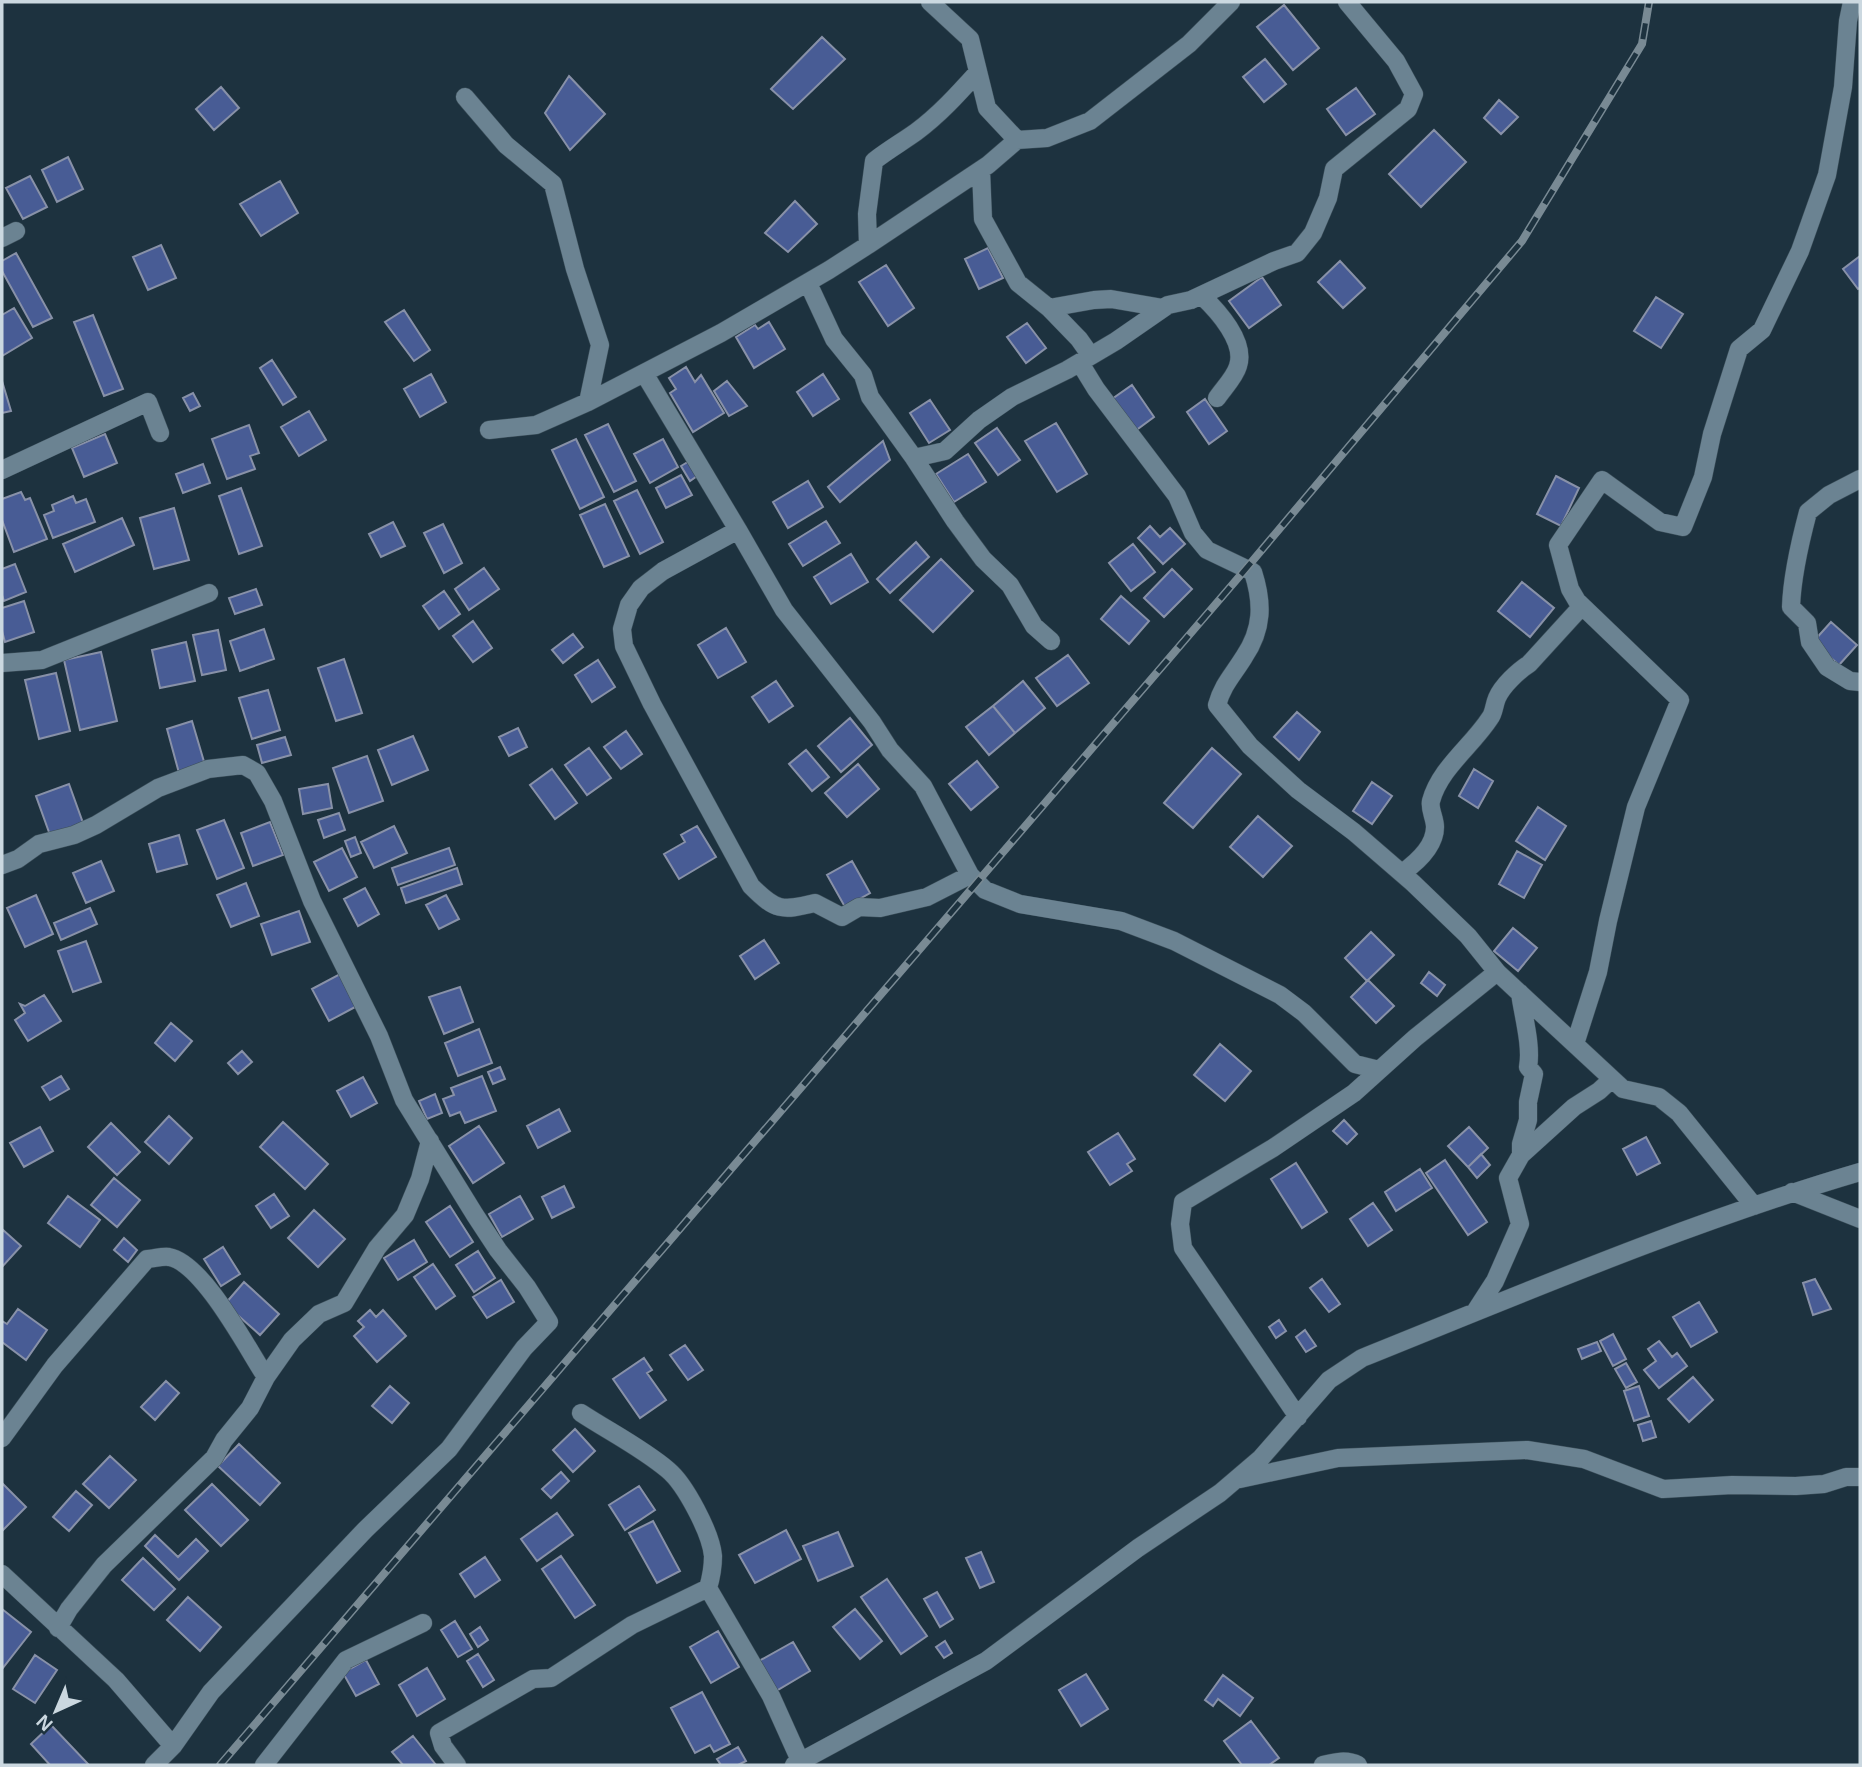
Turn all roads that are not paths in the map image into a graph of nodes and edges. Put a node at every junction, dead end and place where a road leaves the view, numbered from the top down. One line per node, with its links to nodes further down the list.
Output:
1 (930, 2): 7 (street)
2 (1231, 2): 9 (street)
3 (1348, 2): 13 (street)
4 (1852, 2): 5 (street)
5 (1847, 25): 6 (street); 27 (street)
6 (1860, 42)
7 (977, 73): 9 (street); 11 (street)
8 (465, 97): 19 (street)
9 (1017, 140): 10 (street)
10 (981, 170): 11 (street); 14 (street)
11 (868, 245): 12 (street)
12 (808, 283): 17 (street); 22 (street)
13 (1202, 296): 15 (street); 18 (street)
14 (1049, 308): 15 (street); 16 (street)
15 (1163, 308): 16 (street)
16 (1086, 359): 22 (street); 32 (street)
17 (644, 373): 19 (street); 25 (street)
18 (1217, 398)
19 (588, 402): 20 (street)
20 (489, 430)
21 (160, 433): 23 (street)
22 (914, 458): 28 (street)
23 (2, 470)
24 (1860, 479): 30 (street)
25 (737, 530): 33 (street); 33 (street)
26 (209, 593): 29 (street)
27 (1582, 606): 32 (street); 36 (street)
28 (1051, 641)
29 (2, 663)
30 (1860, 682)
31 (2, 864): 39 (street)
32 (1402, 873): 34 (street)
33 (970, 875): 37 (street)
34 (1497, 972): 35 (street); 37 (street)
35 (1520, 993): 36 (street); 40 (street)
36 (1575, 1044): 38 (street)
37 (1379, 1070): 48 (street)
38 (1612, 1079): 40 (street); 43 (street)
39 (430, 1141): 46 (street); 56 (street)
40 (1521, 1155): 45 (street)
41 (1860, 1172): 42 (street)
42 (1792, 1192): 43 (street); 44 (street)
43 (1754, 1206): 45 (street)
44 (1860, 1219)
45 (1475, 1312): 48 (street)
46 (266, 1377): 49 (street); 55 (street)
47 (582, 1413): 53 (street)
48 (1298, 1417): 51 (street)
49 (2, 1438)
50 (1860, 1478): 51 (street)
51 (1236, 1480): 57 (street)
52 (2, 1574): 55 (street)
53 (708, 1588): 57 (street); 60 (street)
54 (423, 1623): 59 (street)
55 (58, 1628): 56 (street)
56 (173, 1746): 58 (street)
57 (799, 1764)
58 (154, 1765)
59 (264, 1765)
60 (457, 1765)
61 (1324, 1765): 62 (street)
62 (1357, 1765)

